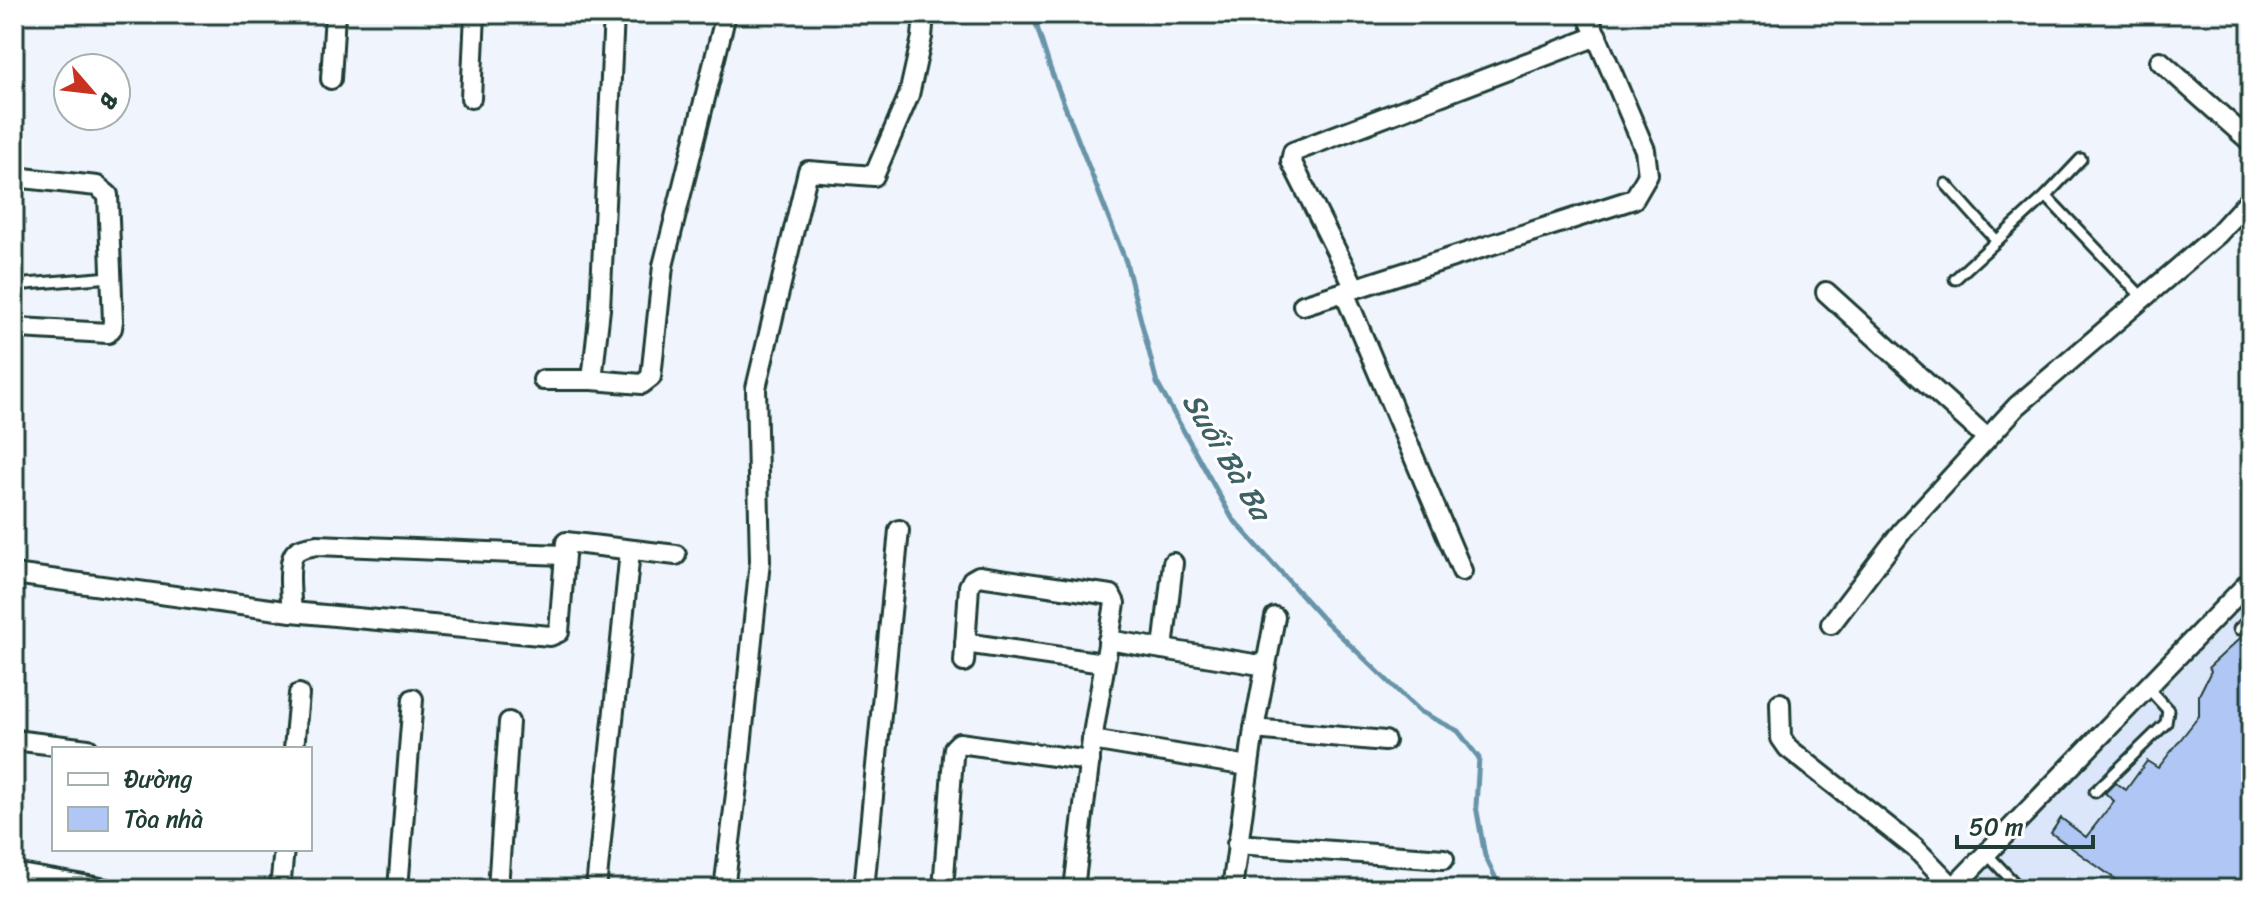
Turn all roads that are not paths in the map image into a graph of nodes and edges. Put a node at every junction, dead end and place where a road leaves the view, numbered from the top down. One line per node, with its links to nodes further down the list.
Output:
1 (335, 14): 9 (street)
2 (475, 14): 10 (street)
3 (614, 14): 27 (street)
4 (726, 14): 27 (street)
5 (924, 14): 72 (street)
6 (1587, 14): 7 (street)
7 (1597, 36): 21 (street); 21 (street)
8 (2160, 61): 11 (street)
9 (331, 79)
10 (471, 98)
11 (2251, 142)
12 (2081, 159): 15 (lane)
13 (14, 177): 18 (street)
14 (1946, 184): 17 (lane)
15 (2046, 196): 17 (lane); 23 (lane)
16 (2251, 198): 23 (street)
17 (1997, 241): 19 (lane)
18 (111, 277): 20 (lane); 25 (street)
19 (1955, 279)
20 (14, 285)
21 (1349, 290): 24 (street); 34 (street)
22 (1826, 292): 28 (street)
23 (2143, 298): 28 (street)
24 (1303, 305)
25 (19, 328)
26 (543, 380): 27 (street)
27 (592, 380)
28 (1987, 438): 40 (street)
29 (899, 530): 73 (street)
30 (630, 551): 31 (street); 32 (street); 71 (street)
31 (563, 555): 37 (street); 37 (street)
32 (676, 555)
33 (1173, 563): 43 (street)
34 (1462, 571)
35 (14, 574): 37 (street)
36 (2251, 580): 46 (street)
37 (292, 612)
38 (1275, 617): 45 (street)
39 (2251, 617): 41 (lane)
40 (1831, 624)
41 (2239, 629)
42 (1108, 640): 43 (street); 44 (street); 44 (street)
43 (1163, 649): 45 (street)
44 (1103, 663): 53 (street)
45 (1266, 666): 51 (street)
46 (2147, 687): 59 (lane); 62 (street)
47 (299, 694): 56 (street)
48 (413, 699): 69 (street)
49 (1780, 703): 66 (street)
50 (509, 722): 70 (street)
51 (1254, 729): 54 (street); 58 (street)
52 (14, 740): 55 (street)
53 (1092, 740): 57 (street); 58 (street)
54 (1385, 741)
55 (72, 747)
56 (294, 747)
57 (1090, 761): 74 (street); 75 (street)
58 (1248, 766): 60 (street)
59 (2095, 792)
60 (1237, 844): 63 (street); 76 (street)
61 (284, 851): 68 (street)
62 (1986, 853): 65 (lane); 66 (street)
63 (1444, 859)
64 (14, 873): 67 (street)
65 (2015, 887)
66 (1952, 888)
67 (107, 889)
68 (280, 889)
69 (398, 889)
70 (498, 889)
71 (596, 889)
72 (724, 889)
73 (864, 889)
74 (943, 889)
75 (1074, 889)
76 (1232, 889)

